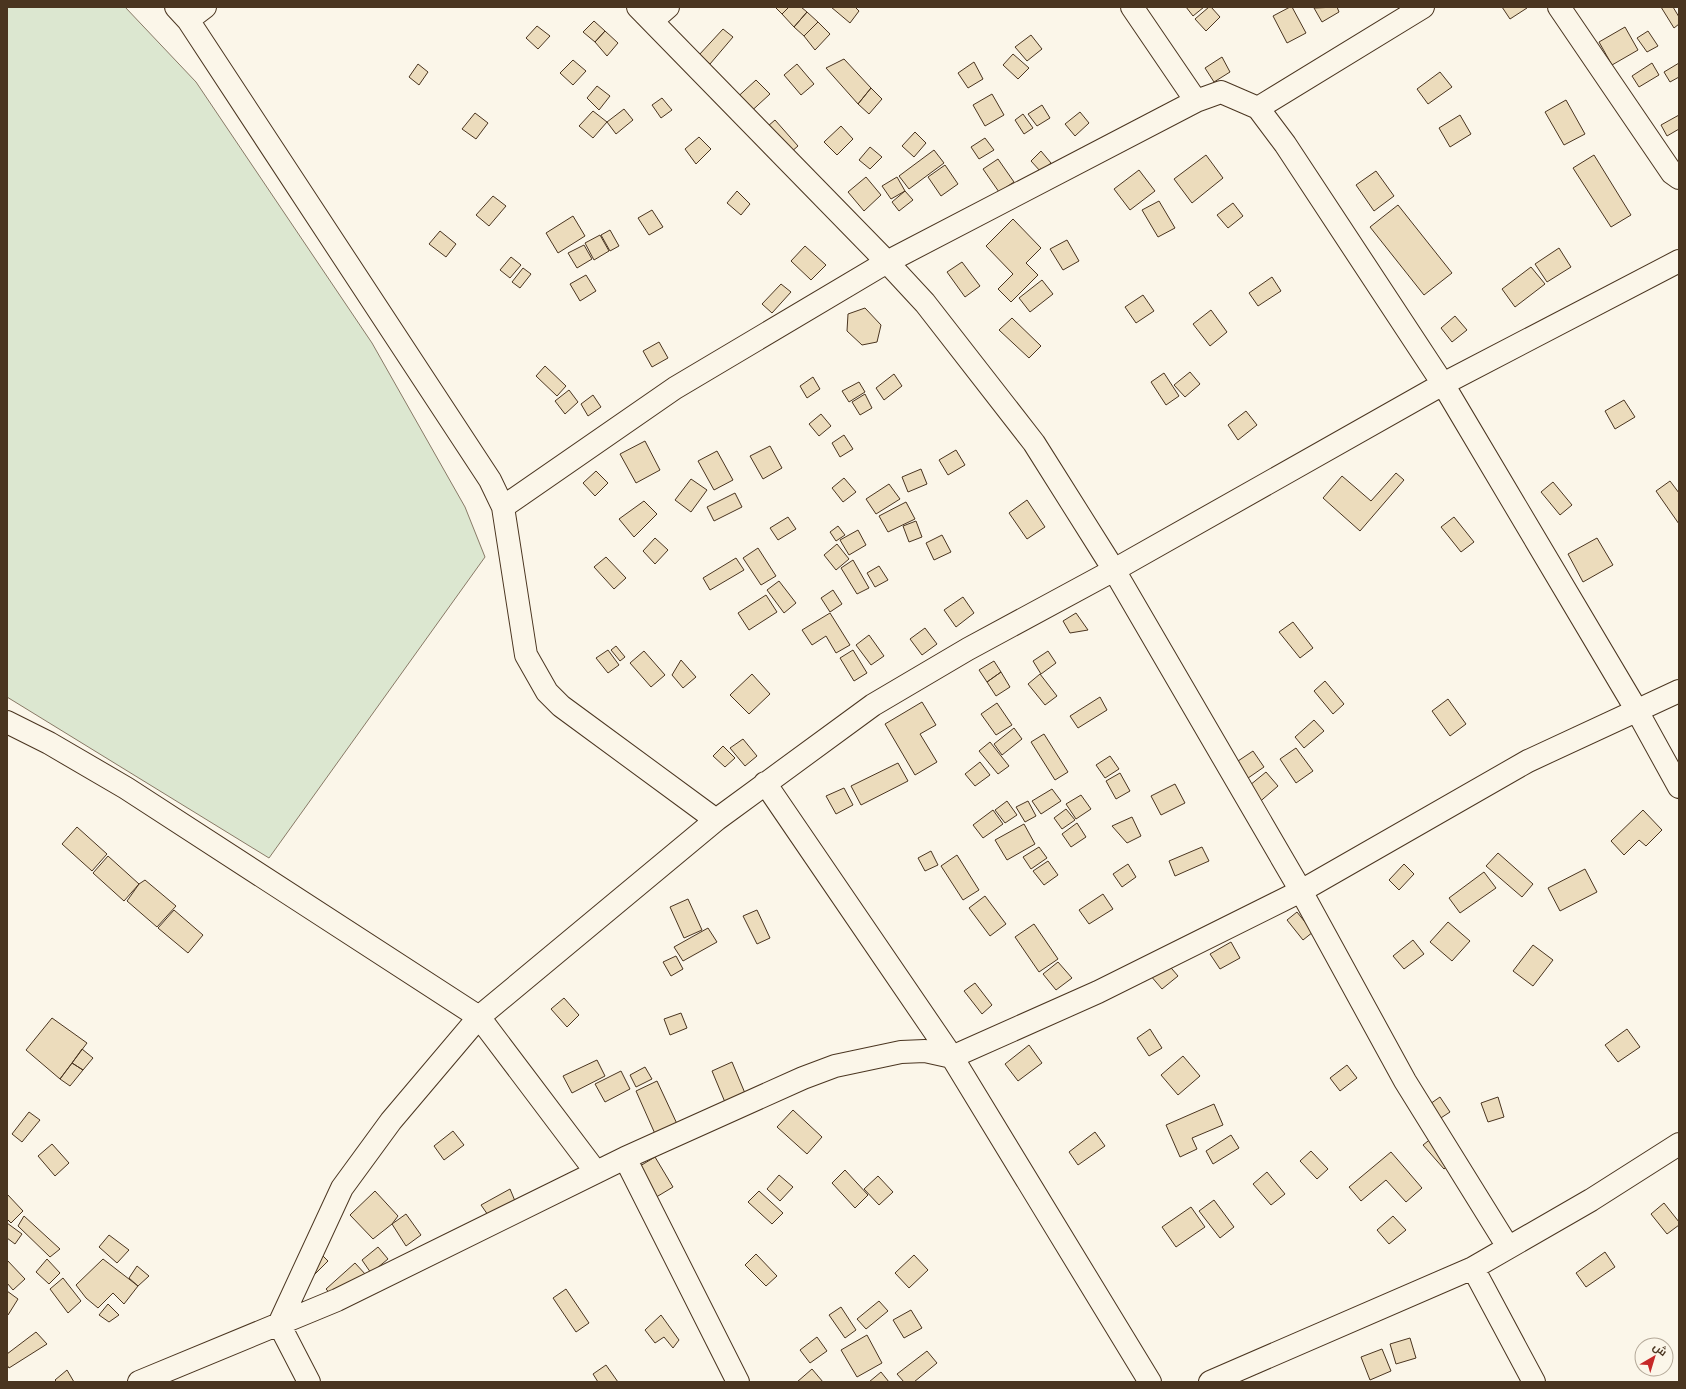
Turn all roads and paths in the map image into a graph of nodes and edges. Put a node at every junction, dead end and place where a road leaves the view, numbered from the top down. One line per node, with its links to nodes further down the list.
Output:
1 (1132, 7): 6 (street)
2 (1423, 7): 7 (street)
3 (1559, 7): 8 (street)
4 (190, 11): 12 (street)
5 (653, 11): 9 (street)
6 (1196, 101): 7 (street); 9 (street)
7 (1258, 108): 11 (street)
8 (1679, 178)
9 (887, 262): 12 (street); 13 (street)
10 (1679, 262): 11 (street)
11 (1443, 384): 13 (street); 15 (street)
12 (503, 507): 19 (street)
13 (1114, 570): 17 (street); 20 (street)
14 (1679, 691): 15 (street)
15 (1636, 710): 18 (street); 20 (street)
16 (7, 722): 21 (street)
17 (765, 783): 19 (street); 22 (street)
18 (1679, 787)
19 (716, 820): 21 (street)
20 (1301, 891): 22 (street); 26 (street)
21 (479, 1016): 25 (street); 28 (street)
22 (952, 1057): 24 (street); 32 (street)
23 (1679, 1144): 26 (street)
24 (625, 1158): 25 (street); 31 (street)
25 (596, 1172): 28 (street)
26 (1508, 1247): 27 (street)
27 (1473, 1268): 33 (street); 34 (street)
28 (279, 1324): 29 (street); 30 (street)
29 (139, 1382)
30 (309, 1382)
31 (738, 1382)
32 (1150, 1382)
33 (1210, 1382)
34 (1534, 1382)

